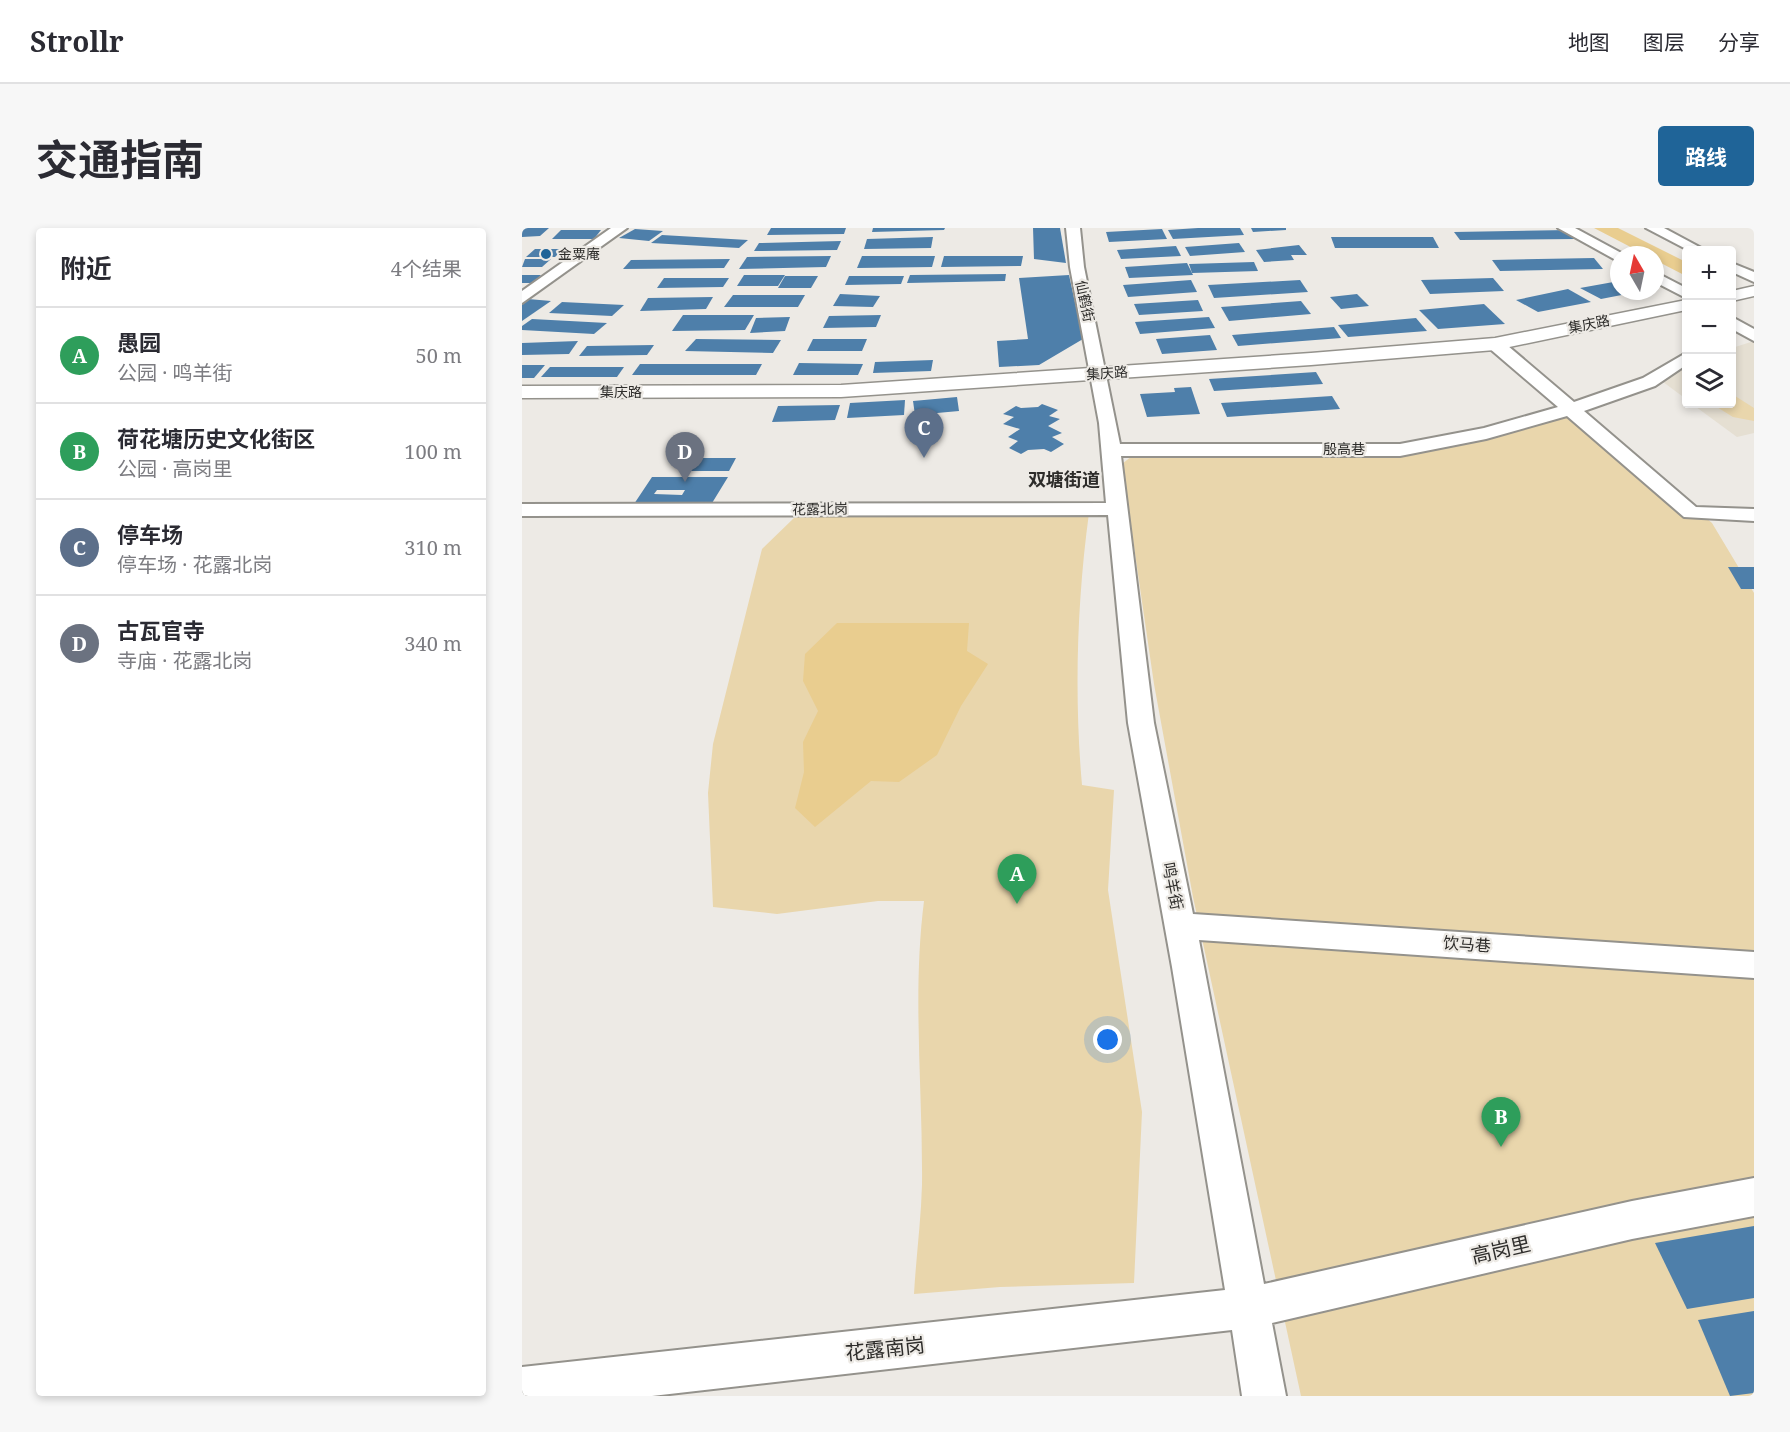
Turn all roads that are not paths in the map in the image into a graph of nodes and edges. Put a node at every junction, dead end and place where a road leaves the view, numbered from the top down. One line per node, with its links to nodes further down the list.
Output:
1 (620, 228): 9 (street)
2 (1073, 228): 22 (street, 仙鹤街)
3 (1565, 228): 6 (street)
4 (1653, 228): 5 (street)
5 (1690, 246)
6 (1610, 251)
7 (1736, 269): 10 (street)
8 (534, 272): 9 (street)
9 (558, 273): 15 (street)
10 (1754, 278)
11 (1664, 281): 13 (street)
12 (1754, 291): 14 (main road)
13 (1682, 292)
14 (1736, 295)
15 (522, 298)
16 (1682, 306): 20 (main road, 集庆路)
17 (1736, 325): 18 (street)
18 (1753, 335): 19 (street)
19 (1736, 340)
20 (1495, 344): 22 (main road, 集庆路); 24 (street)
21 (1682, 361): 24 (street, 殷高巷)
22 (1100, 374): 23 (main road, 集庆路); 25 (street, 鸣羊街)
23 (522, 392)
24 (1572, 409): 25 (street, 殷高巷); 28 (street)
25 (1111, 450): 26 (street, 鸣羊街)
26 (1117, 509): 27 (street, 花露北岗); 29 (street, 鸣羊街)
27 (522, 510)
28 (1754, 514)
29 (1180, 926): 30 (street, 饮马巷); 32 (street, 鸣羊街)
30 (1754, 965)
31 (1754, 1197): 32 (street, 高岗里)
32 (1248, 1308): 33 (street, 花露南岗); 34 (street, 鸣羊街)
33 (522, 1389)
34 (1264, 1396)

